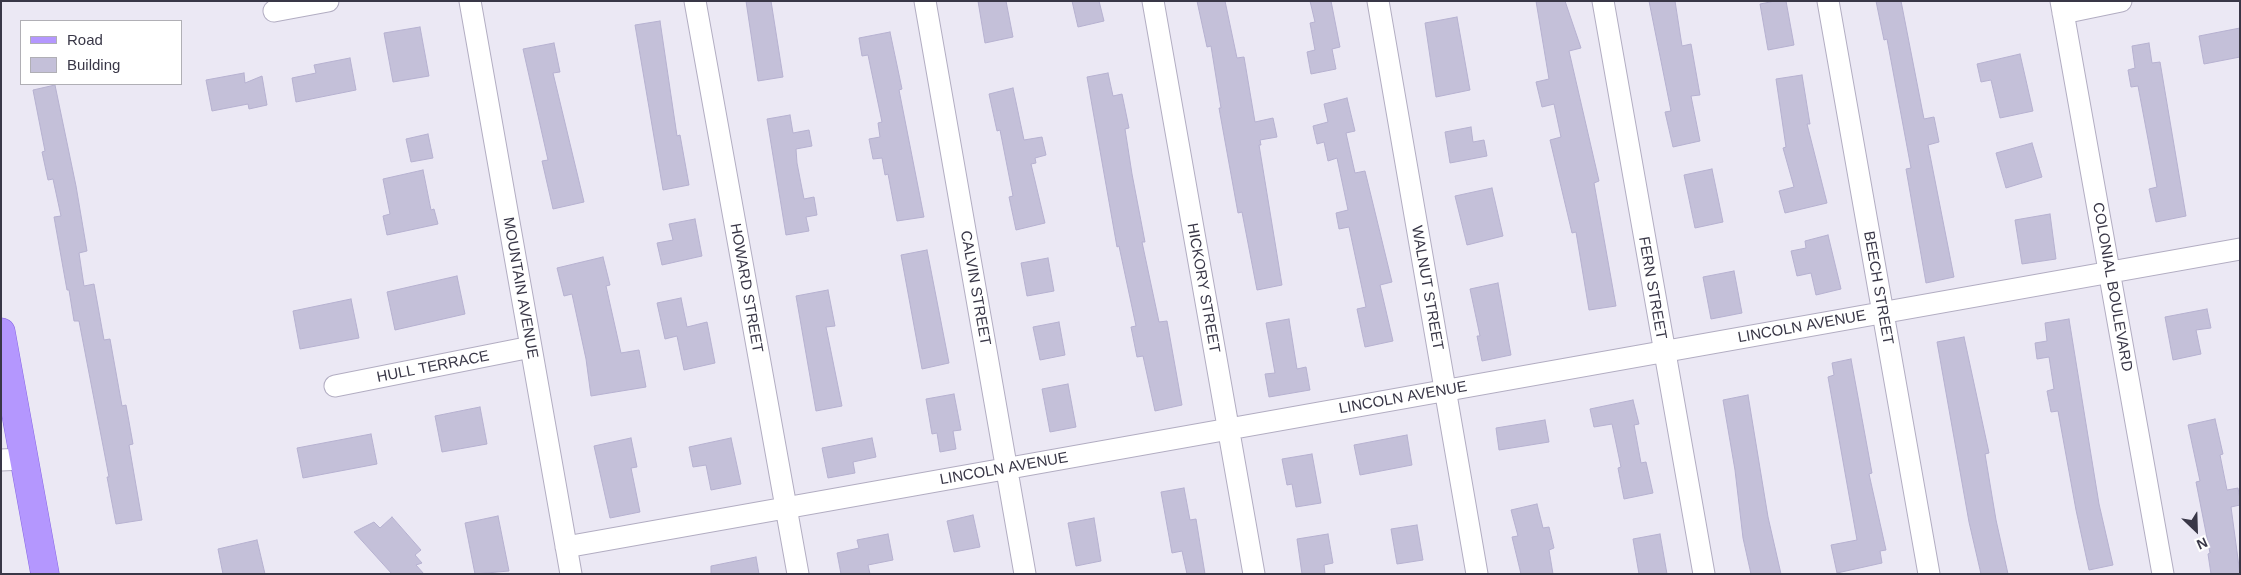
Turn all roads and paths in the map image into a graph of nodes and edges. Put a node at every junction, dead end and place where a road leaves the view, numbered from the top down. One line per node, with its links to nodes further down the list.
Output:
1 (328, 1): 11 (street)
2 (470, 1): 16 (street, MOUNTAIN AVENUE)
3 (695, 1): 23 (street, HOWARD STREET)
4 (925, 1): 22 (street, CALVIN STREET)
5 (1153, 1): 20 (street, HICKORY STREET)
6 (1378, 1): 19 (street, WALNUT STREET)
7 (1603, 1): 17 (street, FERN STREET)
8 (1828, 1): 14 (street, BEECH STREET)
9 (2122, 1): 10 (street)
10 (2062, 7): 13 (street, COLONIAL BOULEVARD)
11 (274, 10)
12 (2240, 249): 13 (street, LINCOLN AVENUE)
13 (2109, 272): 14 (street, LINCOLN AVENUE); 33 (street, COLONIAL BOULEVARD)
14 (1882, 312): 17 (street, LINCOLN AVENUE); 32 (street, BEECH STREET)
15 (1, 332): 21 (main road)
16 (530, 348): 18 (street, HULL TERRACE); 24 (street, MOUNTAIN AVENUE)
17 (1664, 351): 19 (street, LINCOLN AVENUE); 31 (street, FERN STREET)
18 (335, 386)
19 (1445, 390): 20 (street, LINCOLN AVENUE); 30 (street, WALNUT STREET)
20 (1228, 429): 22 (street, LINCOLN AVENUE); 29 (street, HICKORY STREET)
21 (13, 460): 25 (main road)
22 (1006, 469): 23 (street, LINCOLN AVENUE); 28 (street, CALVIN STREET)
23 (786, 508): 24 (street, LINCOLN AVENUE); 27 (street, HOWARD STREET)
24 (566, 547): 26 (street, MOUNTAIN AVENUE)
25 (45, 574)
26 (571, 574)
27 (798, 574)
28 (1025, 574)
29 (1254, 574)
30 (1478, 574)
31 (1704, 574)
32 (1929, 574)
33 (2163, 574)

